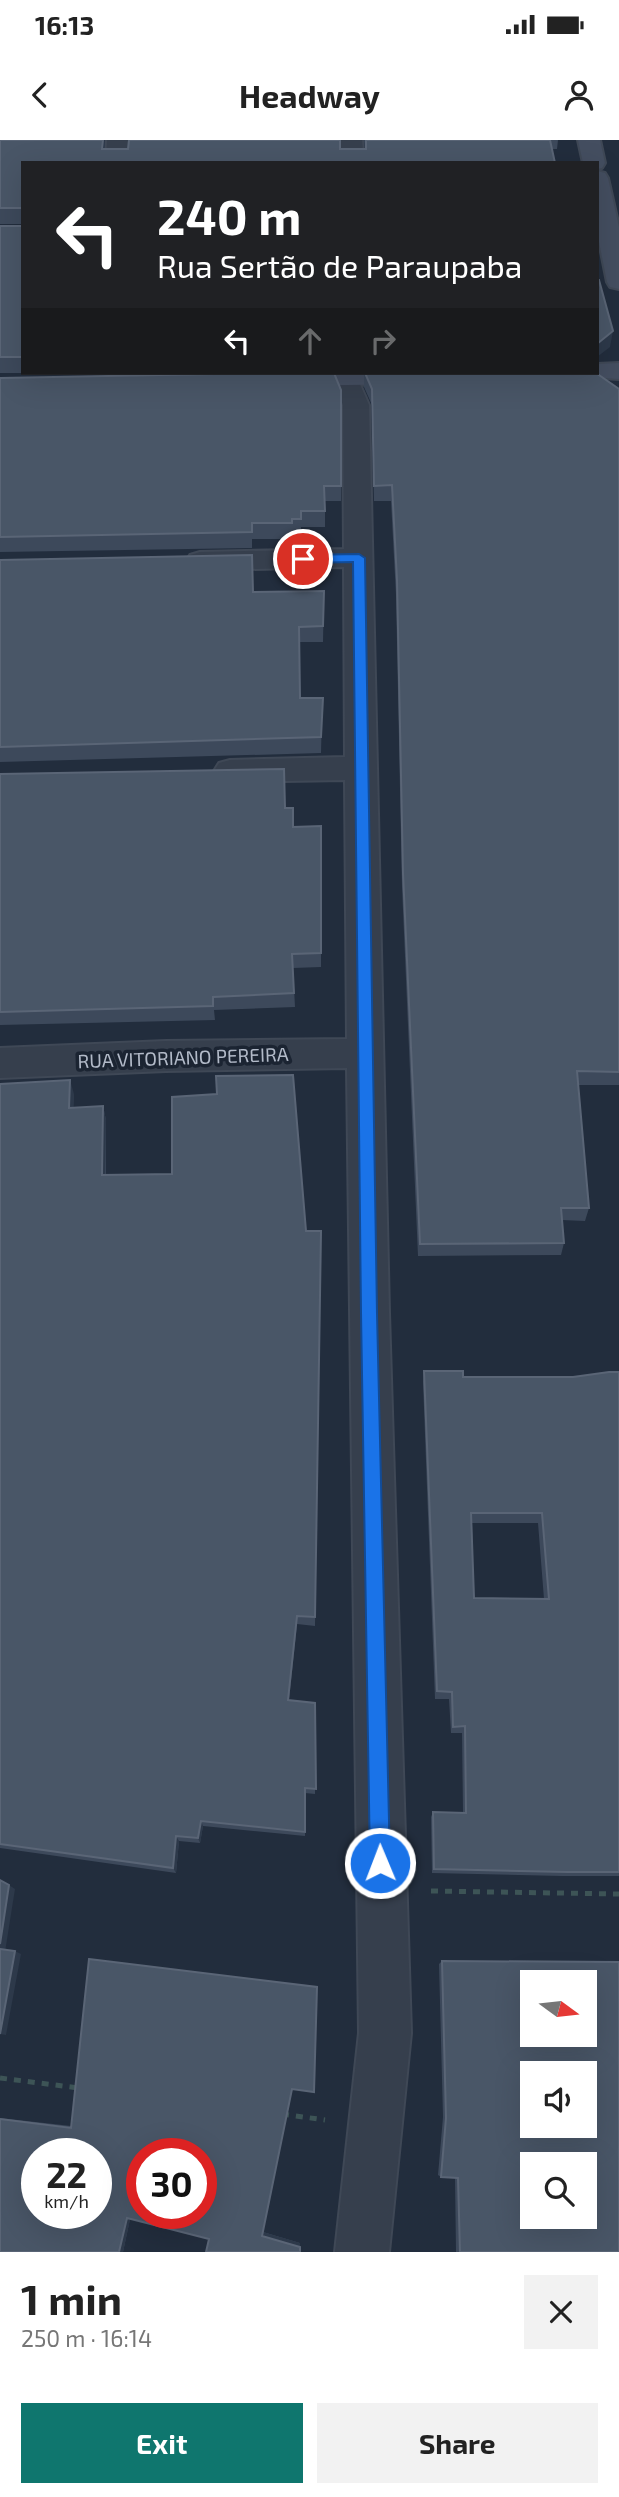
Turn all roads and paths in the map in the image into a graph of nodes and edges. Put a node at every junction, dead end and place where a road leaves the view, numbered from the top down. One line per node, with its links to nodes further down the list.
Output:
1 (118, 140): 4 (street)
2 (351, 140): 5 (street)
3 (589, 140): 6 (main road)
4 (117, 161)
5 (353, 161)
6 (594, 161)
7 (599, 187): 8 (main road)
8 (607, 223): 9 (main road)
9 (615, 247): 10 (main road)
10 (619, 282)
11 (619, 371): 12 (main road)
12 (599, 372)
13 (441, 375): 14 (main road)
14 (345, 377): 15 (main road); 16 (street)
15 (262, 379)
16 (359, 558): 17 (street); 18 (street)
17 (179, 561)
18 (361, 768): 19 (street); 20 (street)
19 (194, 772)
20 (366, 1053): 21 (street, RUA VITORIANO PEREIRA); 22 (street)
21 (0, 1063)
22 (381, 1891): 23 (path); 27 (street)
23 (619, 1894)
24 (0, 2078): 25 (path)
25 (83, 2089)
26 (277, 2114): 27 (path)
27 (374, 2126): 28 (street)
28 (362, 2252)

